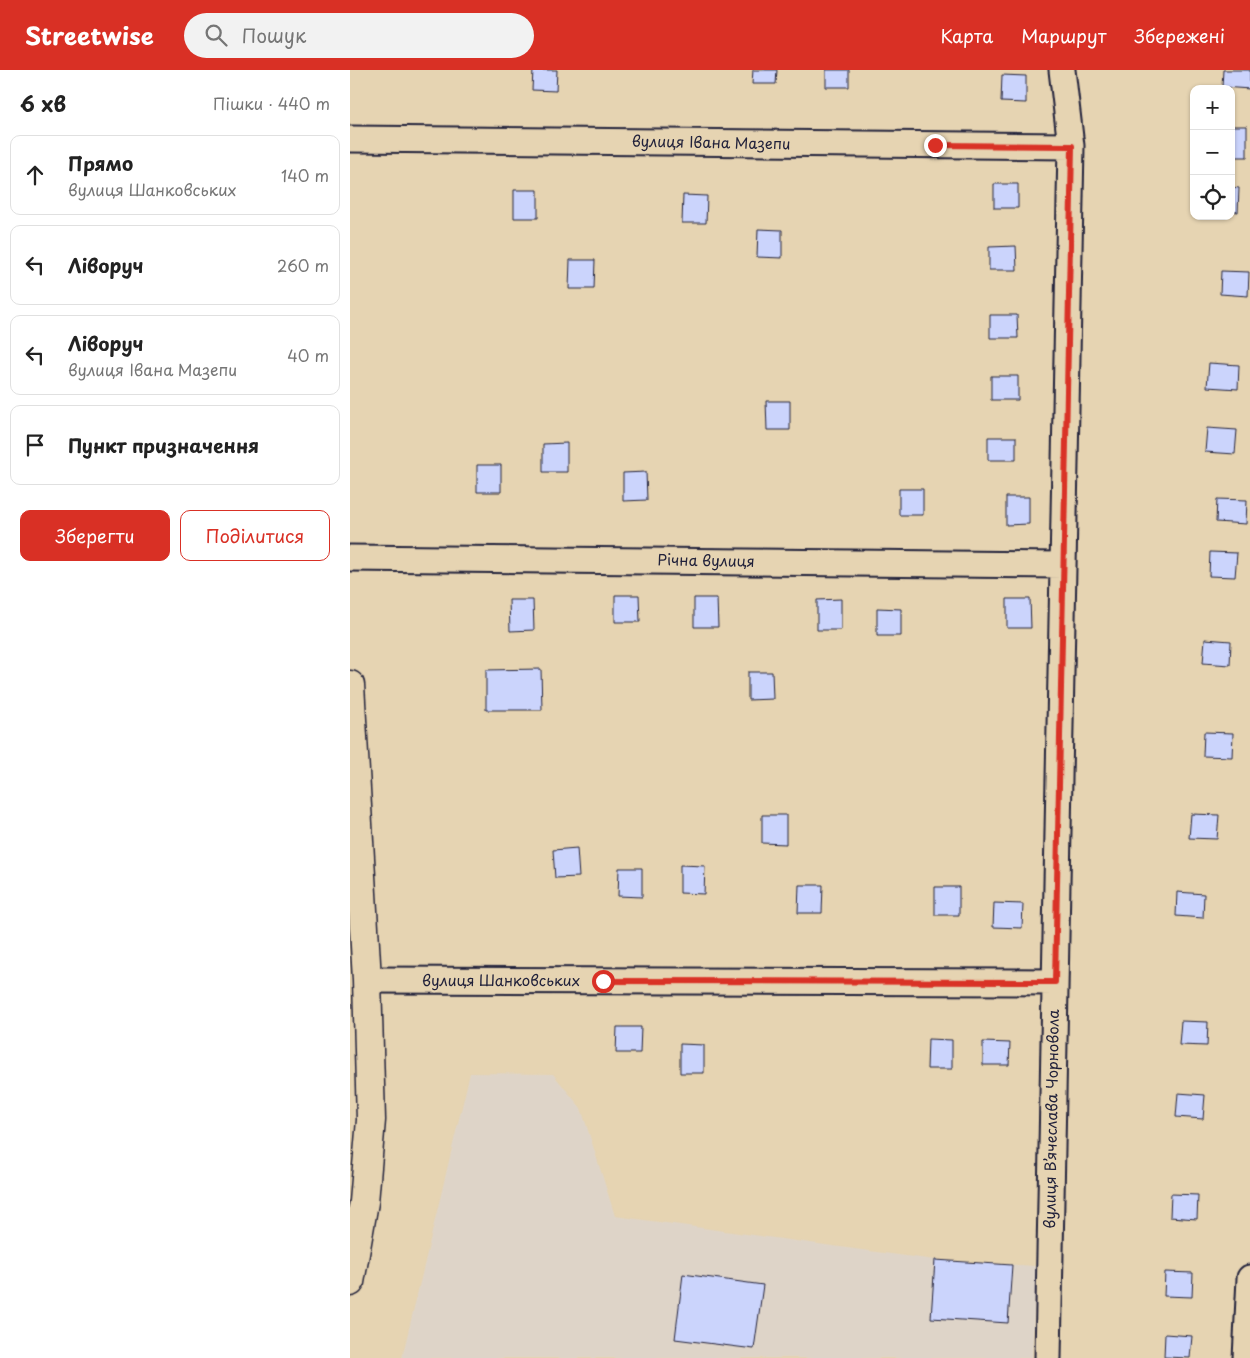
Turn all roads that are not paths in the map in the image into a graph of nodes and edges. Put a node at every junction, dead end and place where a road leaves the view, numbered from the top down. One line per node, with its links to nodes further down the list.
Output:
1 (1062, 70): 3 (street, вулиця Вʼячеслава Чорновола)
2 (350, 140): 3 (street, вулиця Івана Мазепи)
3 (1072, 146): 5 (street, вулиця Вʼячеслава Чорновола)
4 (350, 558): 5 (street, Річна вулиця)
5 (1062, 565): 8 (street, вулиця Вʼячеслава Чорновола)
6 (350, 685): 7 (highway)
7 (367, 980): 8 (street, вулиця Шанковських); 9 (highway)
8 (1055, 982): 12 (street, вулиця Вʼячеслава Чорновола)
9 (355, 1222): 11 (highway)
10 (1250, 1278): 13 (street)
11 (350, 1282)
12 (1048, 1358)
13 (1246, 1358)

